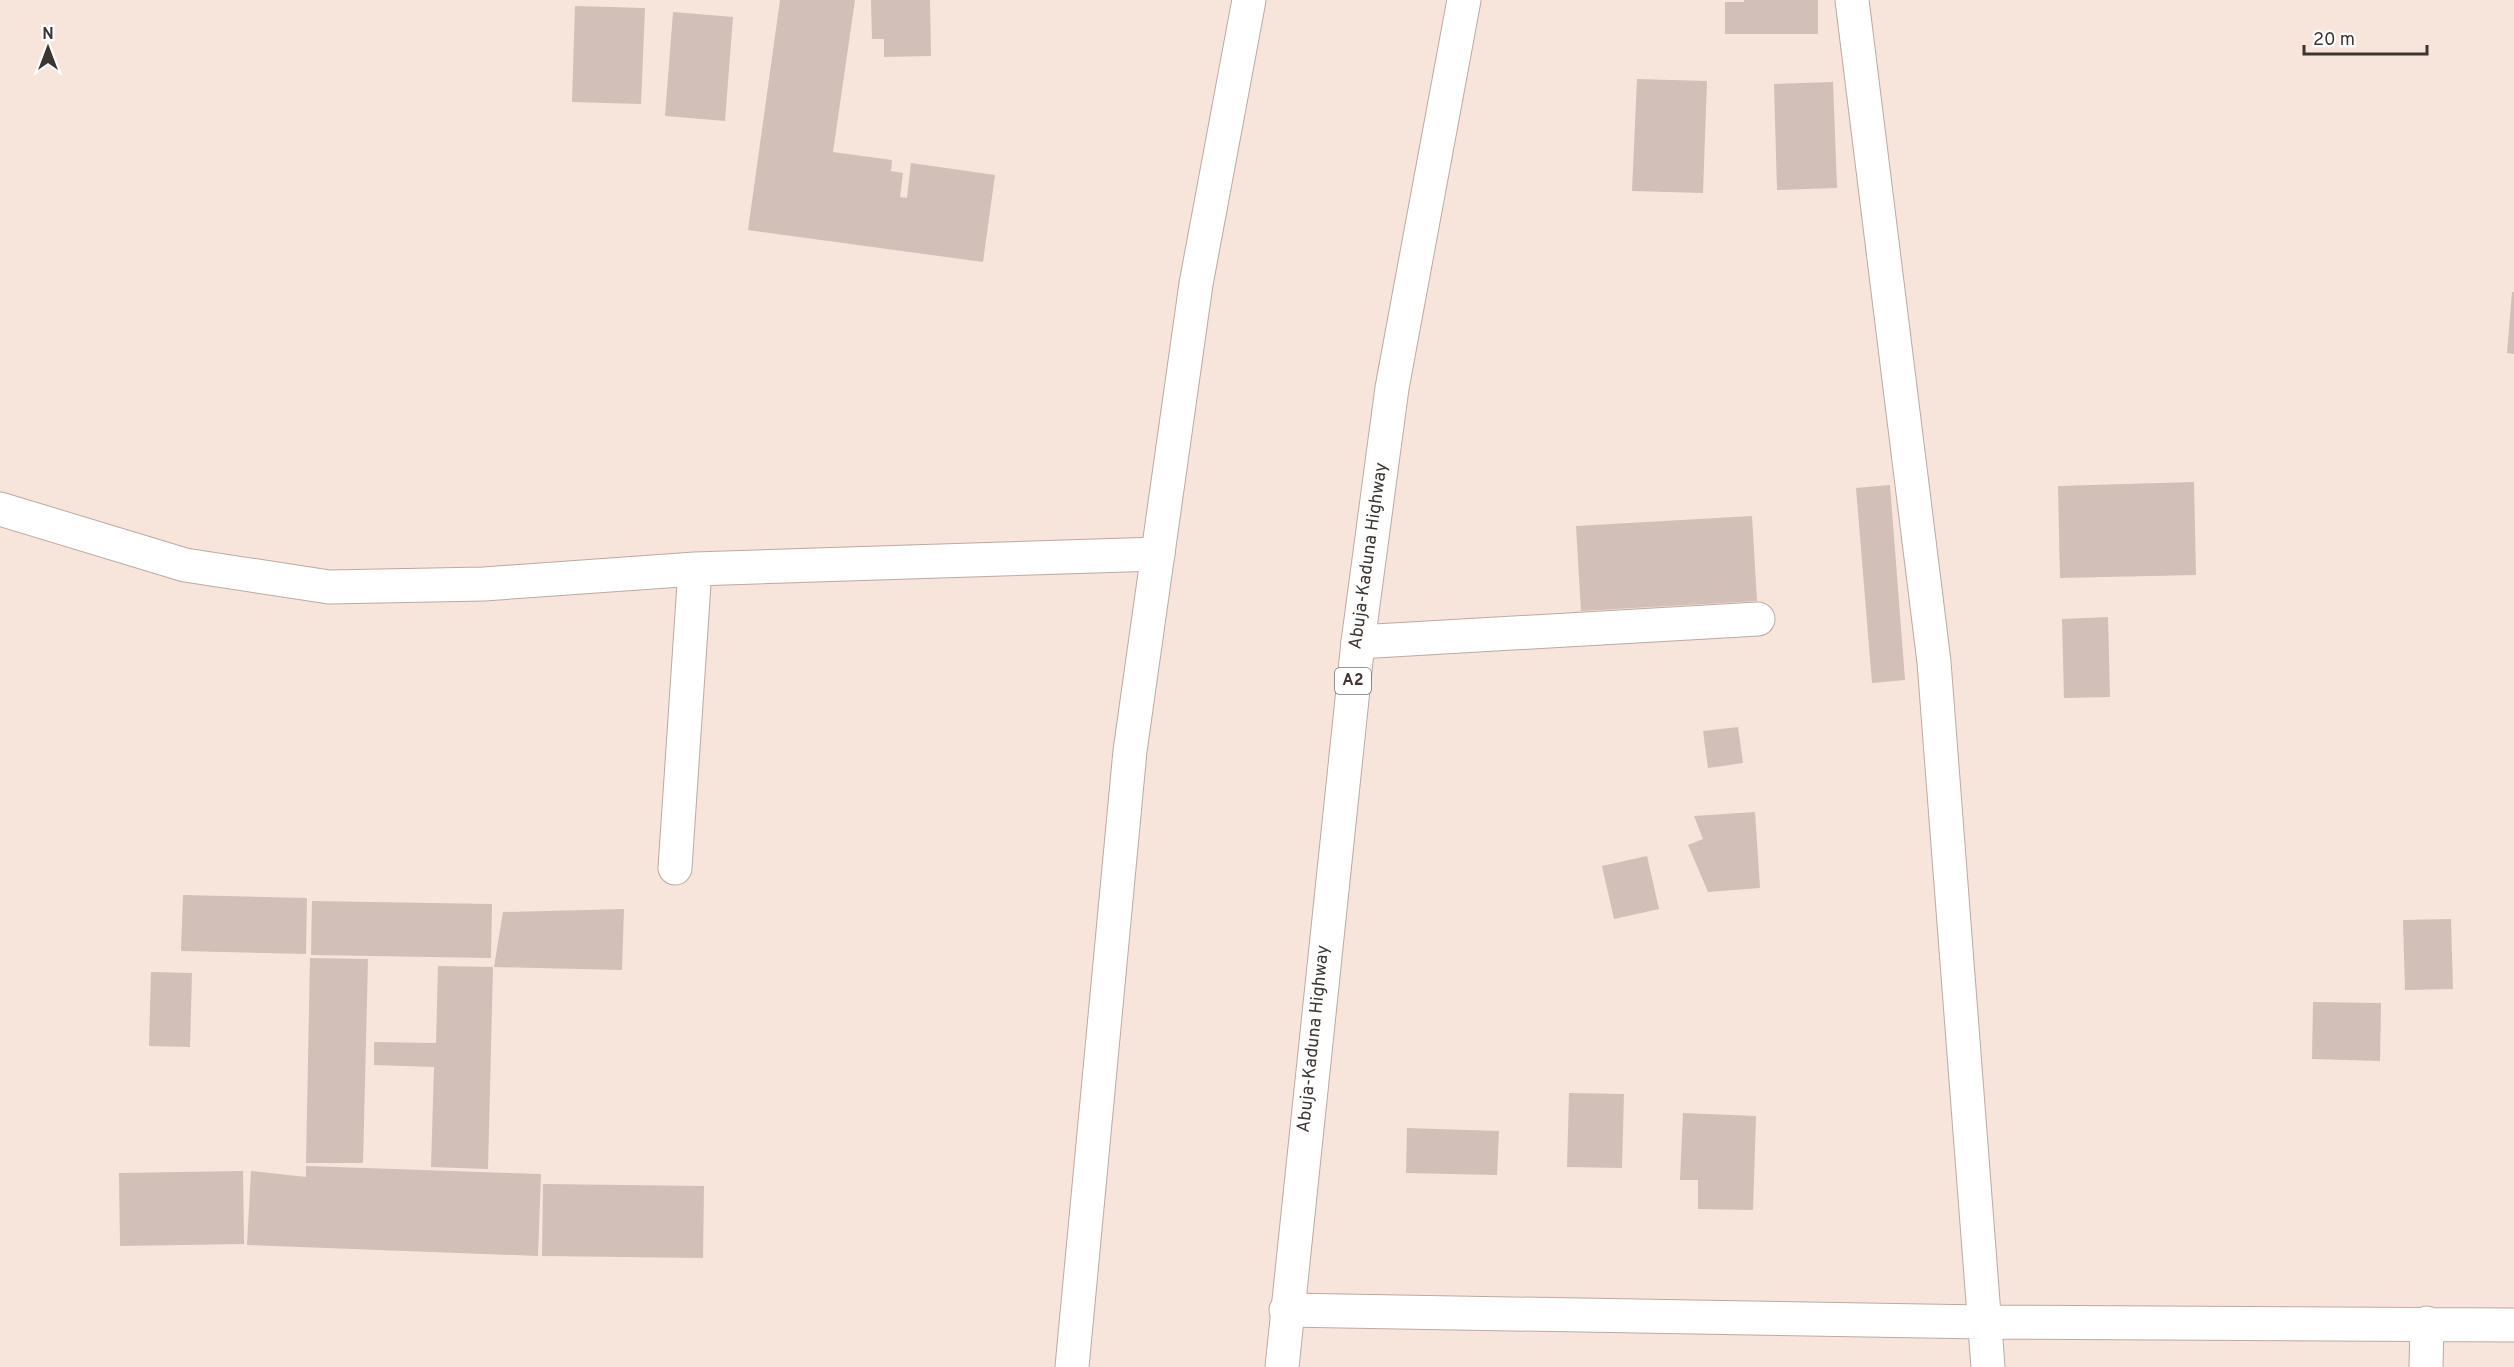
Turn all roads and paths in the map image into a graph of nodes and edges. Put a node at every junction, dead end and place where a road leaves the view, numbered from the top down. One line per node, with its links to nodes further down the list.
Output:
1 (1249, 0): 5 (main road)
2 (1464, 0): 8 (main road, Abuja-Kaduna Highway / A2)
3 (1852, 0): 11 (main road)
4 (0, 509): 6 (main road)
5 (1158, 554): 6 (main road); 14 (main road)
6 (695, 568): 9 (main road)
7 (1758, 619): 8 (main road)
8 (1358, 642): 10 (main road, Abuja-Kaduna Highway / A2)
9 (675, 868)
10 (1286, 1310): 11 (main road); 15 (main road, Abuja-Kaduna Highway / A2)
11 (1983, 1322): 12 (main road); 16 (main road)
12 (2427, 1323): 13 (main road); 17 (main road)
13 (2514, 1325)
14 (1071, 1367)
15 (1282, 1367)
16 (1988, 1367)
17 (2426, 1367)

